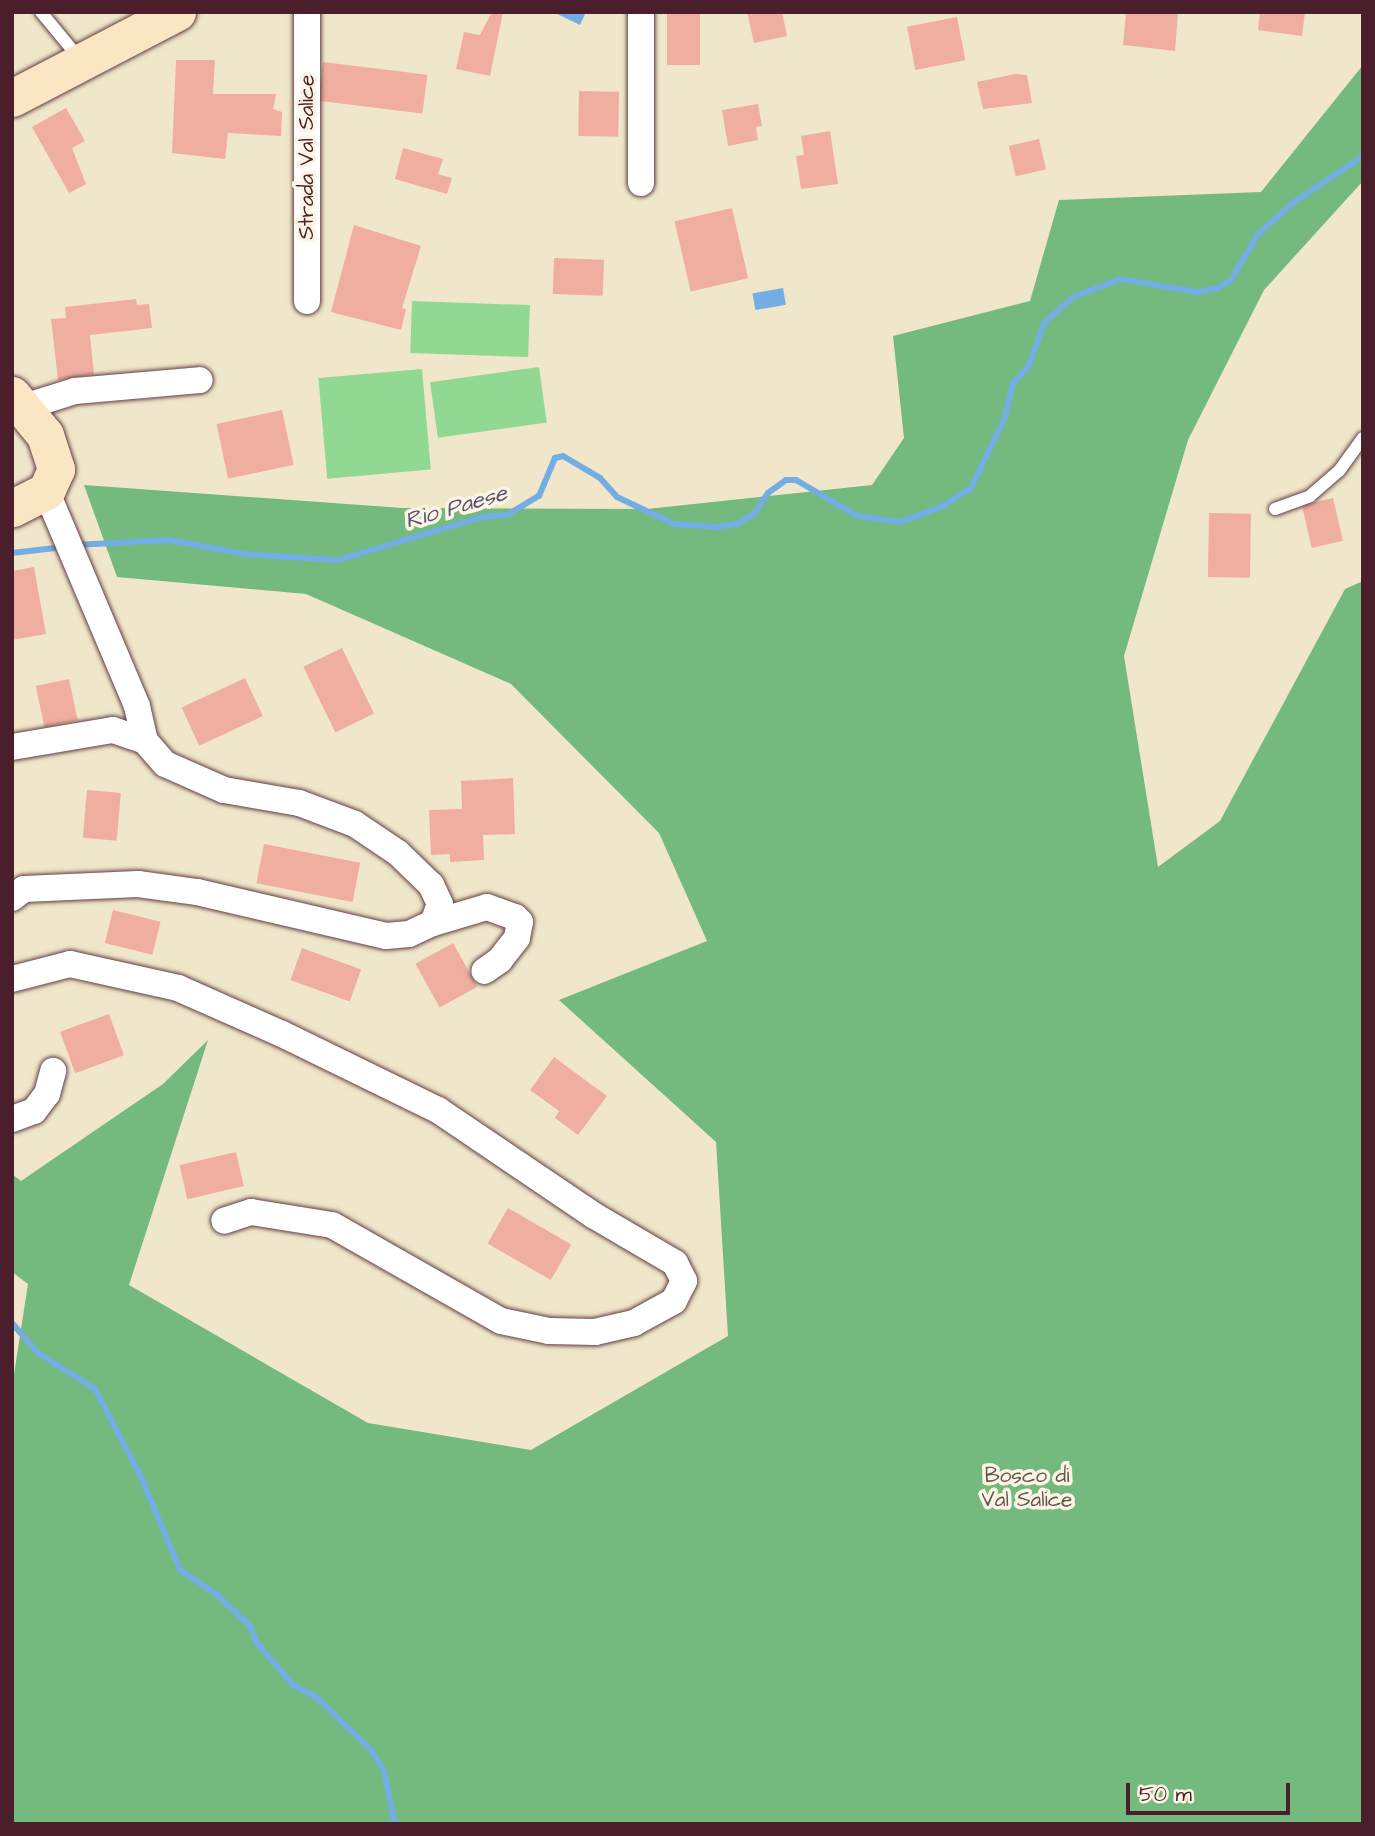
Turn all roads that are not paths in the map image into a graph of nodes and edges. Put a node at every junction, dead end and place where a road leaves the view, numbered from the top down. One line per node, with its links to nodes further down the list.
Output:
1 (41, 12): 5 (lane)
2 (177, 12): 5 (street)
3 (307, 12): 8 (street, Strada Val Salice)
4 (641, 12): 7 (street)
5 (81, 61): 6 (street)
6 (12, 98)
7 (641, 183)
8 (307, 301)
9 (200, 380): 10 (street)
10 (18, 401): 12 (street)
11 (1363, 438): 14 (lane)
12 (46, 491): 13 (street); 15 (street)
13 (12, 508)
14 (1275, 509)
15 (145, 741): 16 (street); 18 (street)
16 (12, 747)
17 (12, 898): 18 (street)
18 (433, 923): 19 (street)
19 (484, 971)
20 (12, 978): 23 (street)
21 (53, 1071): 22 (street)
22 (12, 1119)
23 (224, 1221)

